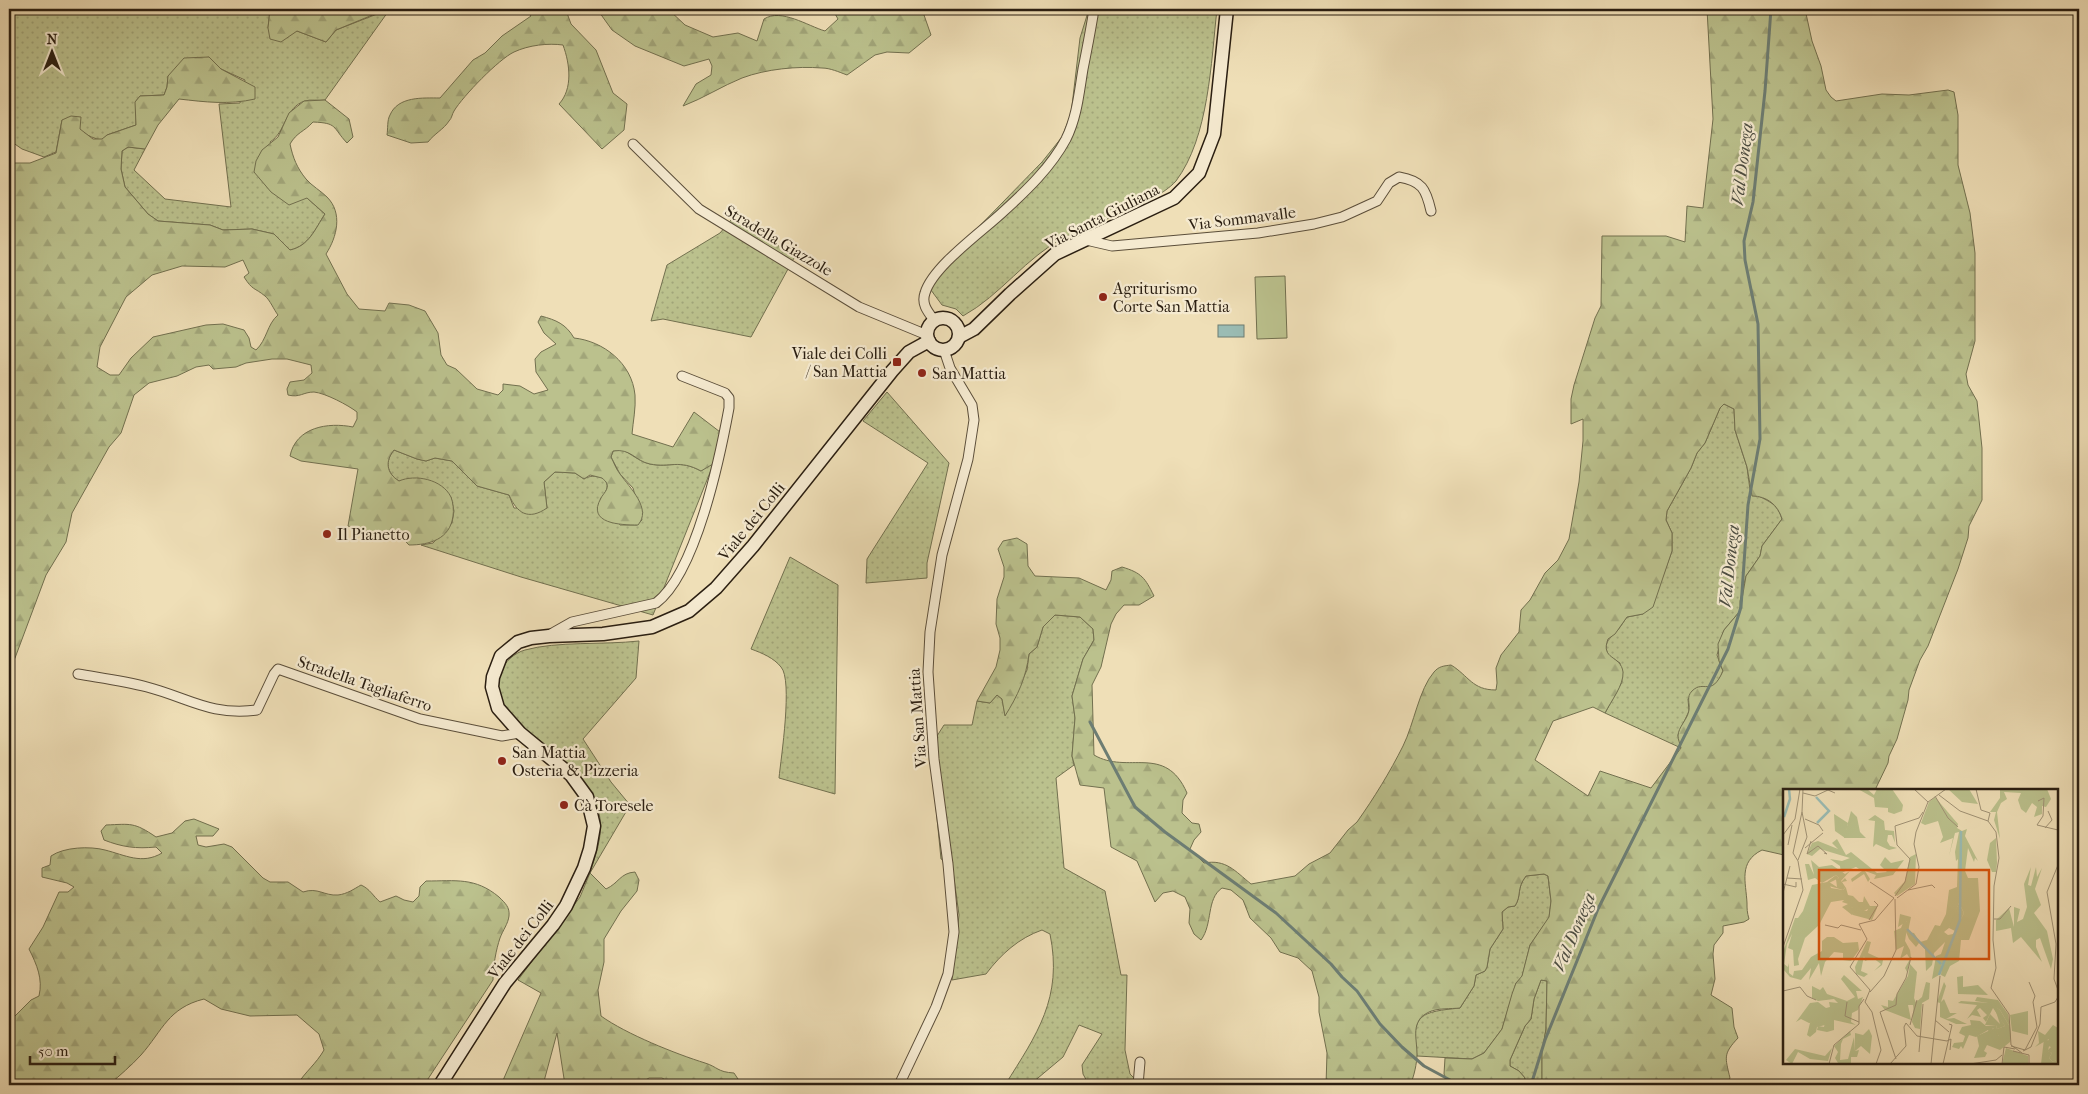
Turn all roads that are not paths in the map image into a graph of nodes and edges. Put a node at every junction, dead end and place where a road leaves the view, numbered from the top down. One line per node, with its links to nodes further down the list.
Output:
1 (1094, 9): 6 (street)
2 (1227, 9): 5 (street, Via Santa Giuliana)
3 (633, 144): 8 (street, Stradella Giazzole)
4 (1431, 212): 5 (street, Via Sommavalle)
5 (1086, 240): 7 (street, Via Santa Giuliana)
6 (934, 320): 7 (street); 8 (street)
7 (959, 336): 9 (street)
8 (928, 338): 9 (street); 11 (street, Viale dei Colli)
9 (944, 350): 16 (street, Via San Mattia)
10 (682, 376): 11 (street, Viale dei Colli)
11 (549, 636): 13 (street, Viale dei Colli)
12 (78, 674): 13 (street, Stradella Tagliaferro)
13 (520, 732): 15 (street, Viale dei Colli)
14 (1140, 1062): 17 (street)
15 (440, 1085)
16 (899, 1085)
17 (1138, 1085)

